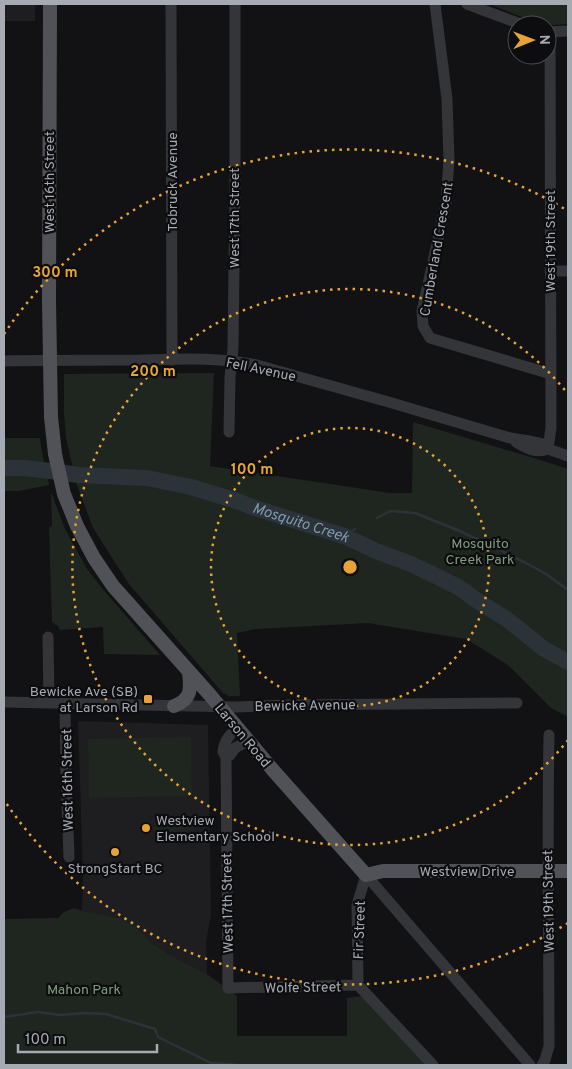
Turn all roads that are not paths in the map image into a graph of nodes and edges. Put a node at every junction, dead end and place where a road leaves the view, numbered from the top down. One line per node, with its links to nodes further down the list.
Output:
1 (50, 4): 12 (main road, West 16th Street)
2 (171, 4): 10 (street, Tobruck Avenue)
3 (234, 4): 13 (street, West 17th Street)
4 (434, 4): 14 (street, Cumberland Crescent)
5 (467, 4): 6 (street)
6 (507, 19)
7 (548, 65): 8 (street, West 19th Street)
8 (550, 271): 9 (street); 14 (street, West 19th Street)
9 (568, 271)
10 (172, 360): 12 (street, Fell Avenue); 13 (street, Fell Avenue)
11 (4, 361): 12 (street, Fell Avenue)
12 (50, 361): 19 (main road, Larson Road)
13 (232, 361): 15 (street, West 17th Street); 16 (street, Fell Avenue)
14 (551, 374): 16 (street, West 19th Street)
15 (229, 432)
16 (548, 450): 17 (street, Fell Avenue)
17 (568, 456)
18 (48, 637): 21 (street)
19 (189, 672): 24 (main road); 25 (main road, Larson Road)
20 (4, 702): 21 (street, Bewicke Avenue)
21 (50, 703): 23 (street, Bewicke Avenue)
22 (516, 703): 25 (street, Bewicke Avenue)
23 (65, 704): 24 (street, Bewicke Avenue); 30 (street, West 16th Street)
24 (174, 706): 25 (street, Bewicke Avenue)
25 (220, 707): 26 (main road, Larson Road)
26 (238, 728): 28 (main road, Larson Road); 29 (street, West 17th Street)
27 (549, 735): 31 (street, West 19th Street)
28 (248, 741): 29 (street); 33 (main road, Larson Road)
29 (226, 758): 35 (street, West 17th Street)
30 (68, 857)
31 (548, 871): 32 (main road, Westview Drive); 33 (main road, Westview Drive); 38 (street, West 19th Street)
32 (568, 871)
33 (366, 875): 34 (street, Fir Street); 37 (street, Larson Road)
34 (358, 985): 35 (street, Wolfe Street); 36 (street, Wolfe Street)
35 (228, 988)
36 (433, 1065)
37 (530, 1065)
38 (542, 1065)

